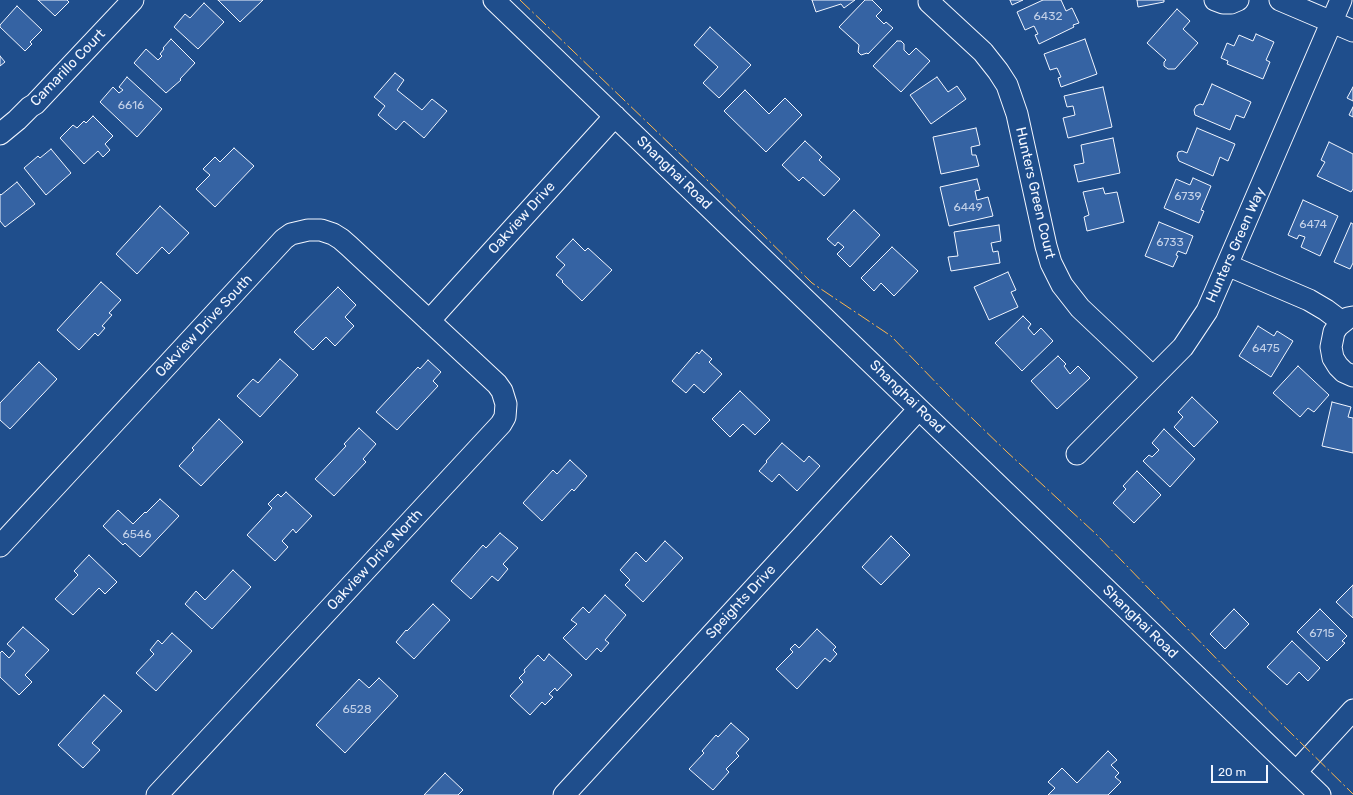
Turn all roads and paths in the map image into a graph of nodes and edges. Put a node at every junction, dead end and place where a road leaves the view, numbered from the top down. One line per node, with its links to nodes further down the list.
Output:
1 (133, 0): 11 (street, Camarillo Court)
2 (494, 0): 10 (street, Shanghai Road)
3 (1215, 0): 4 (street)
4 (1238, 0)
5 (1280, 0): 8 (street)
6 (1342, 0): 8 (street, Hunters Green Way)
7 (929, 1): 16 (street, Hunters Green Court)
8 (1332, 21): 9 (street); 12 (street, Hunters Green Way)
9 (1353, 30)
10 (615, 116): 14 (street, Oakview Drive); 17 (street, Shanghai Road)
11 (0, 134)
12 (1228, 265): 13 (street); 16 (street, Hunters Green Way)
13 (1347, 319): 15 (street)
14 (429, 320): 19 (street, Oakview Drive South); 22 (street, Oakview Drive North)
15 (1353, 376)
16 (1153, 378): 18 (street, Hunters Green Way)
17 (919, 408): 21 (street, Shanghai Road); 23 (street, Speights Drive)
18 (1077, 454)
19 (0, 546)
20 (1353, 710): 21 (street)
21 (1296, 772): 24 (street, Shanghai Road)
22 (157, 795)
23 (564, 795)
24 (1320, 795)

